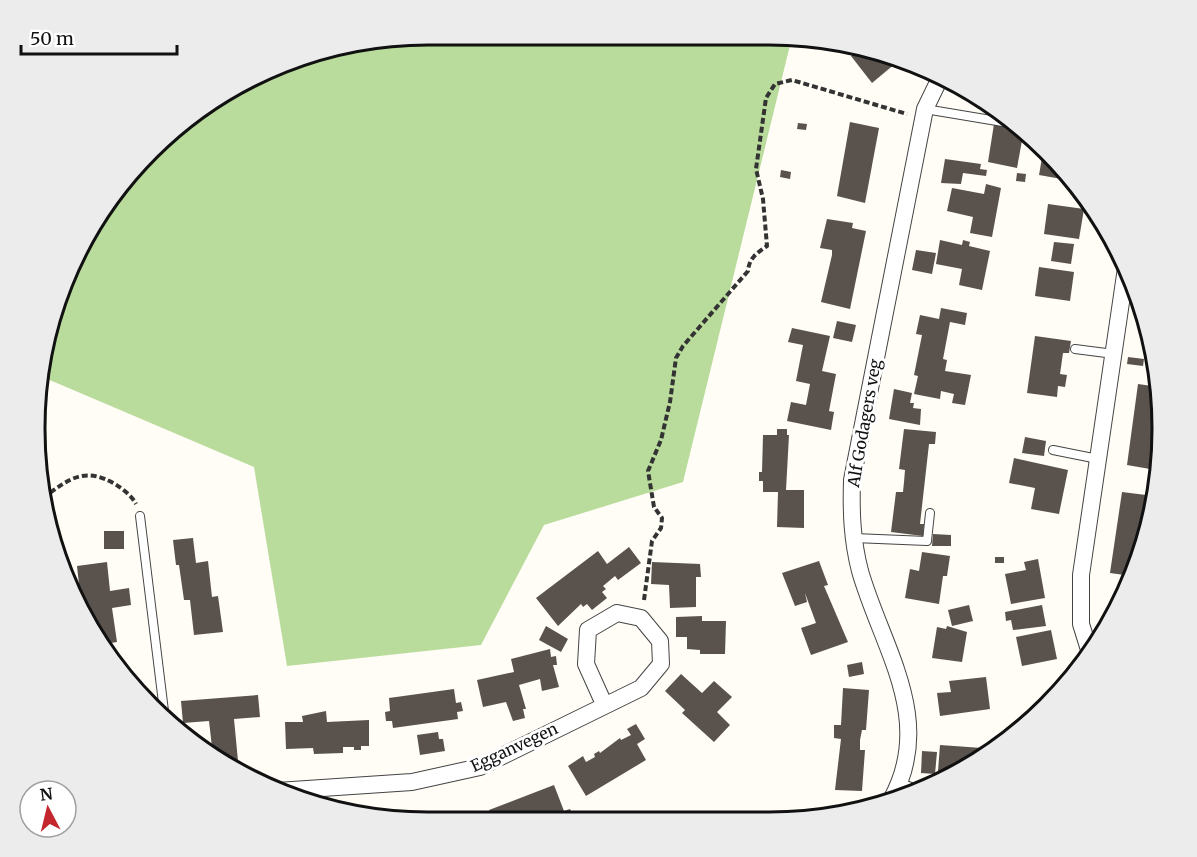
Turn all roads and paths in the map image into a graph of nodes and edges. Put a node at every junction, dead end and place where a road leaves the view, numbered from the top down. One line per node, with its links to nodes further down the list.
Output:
1 (937, 85): 2 (street, Alf Godagers veg)
2 (924, 114): 3 (lane); 12 (street, Alf Godagers veg); 13 (path)
3 (999, 122)
4 (1124, 284): 6 (street)
5 (1075, 349): 6 (lane)
6 (1114, 354): 8 (street)
7 (1053, 450): 8 (lane)
8 (1098, 459): 14 (street)
9 (50, 493): 11 (path)
10 (930, 513): 12 (lane)
11 (140, 516): 16 (lane)
12 (853, 538): 17 (street, Alf Godagers veg)
13 (641, 618): 15 (street, Egganvegen); 15 (street)
14 (1087, 642)
15 (604, 704): 19 (street, Egganvegen)
16 (163, 706)
17 (900, 783): 18 (lane); 20 (street, Alf Godagers veg)
18 (908, 786)
19 (299, 790)
20 (896, 790)

